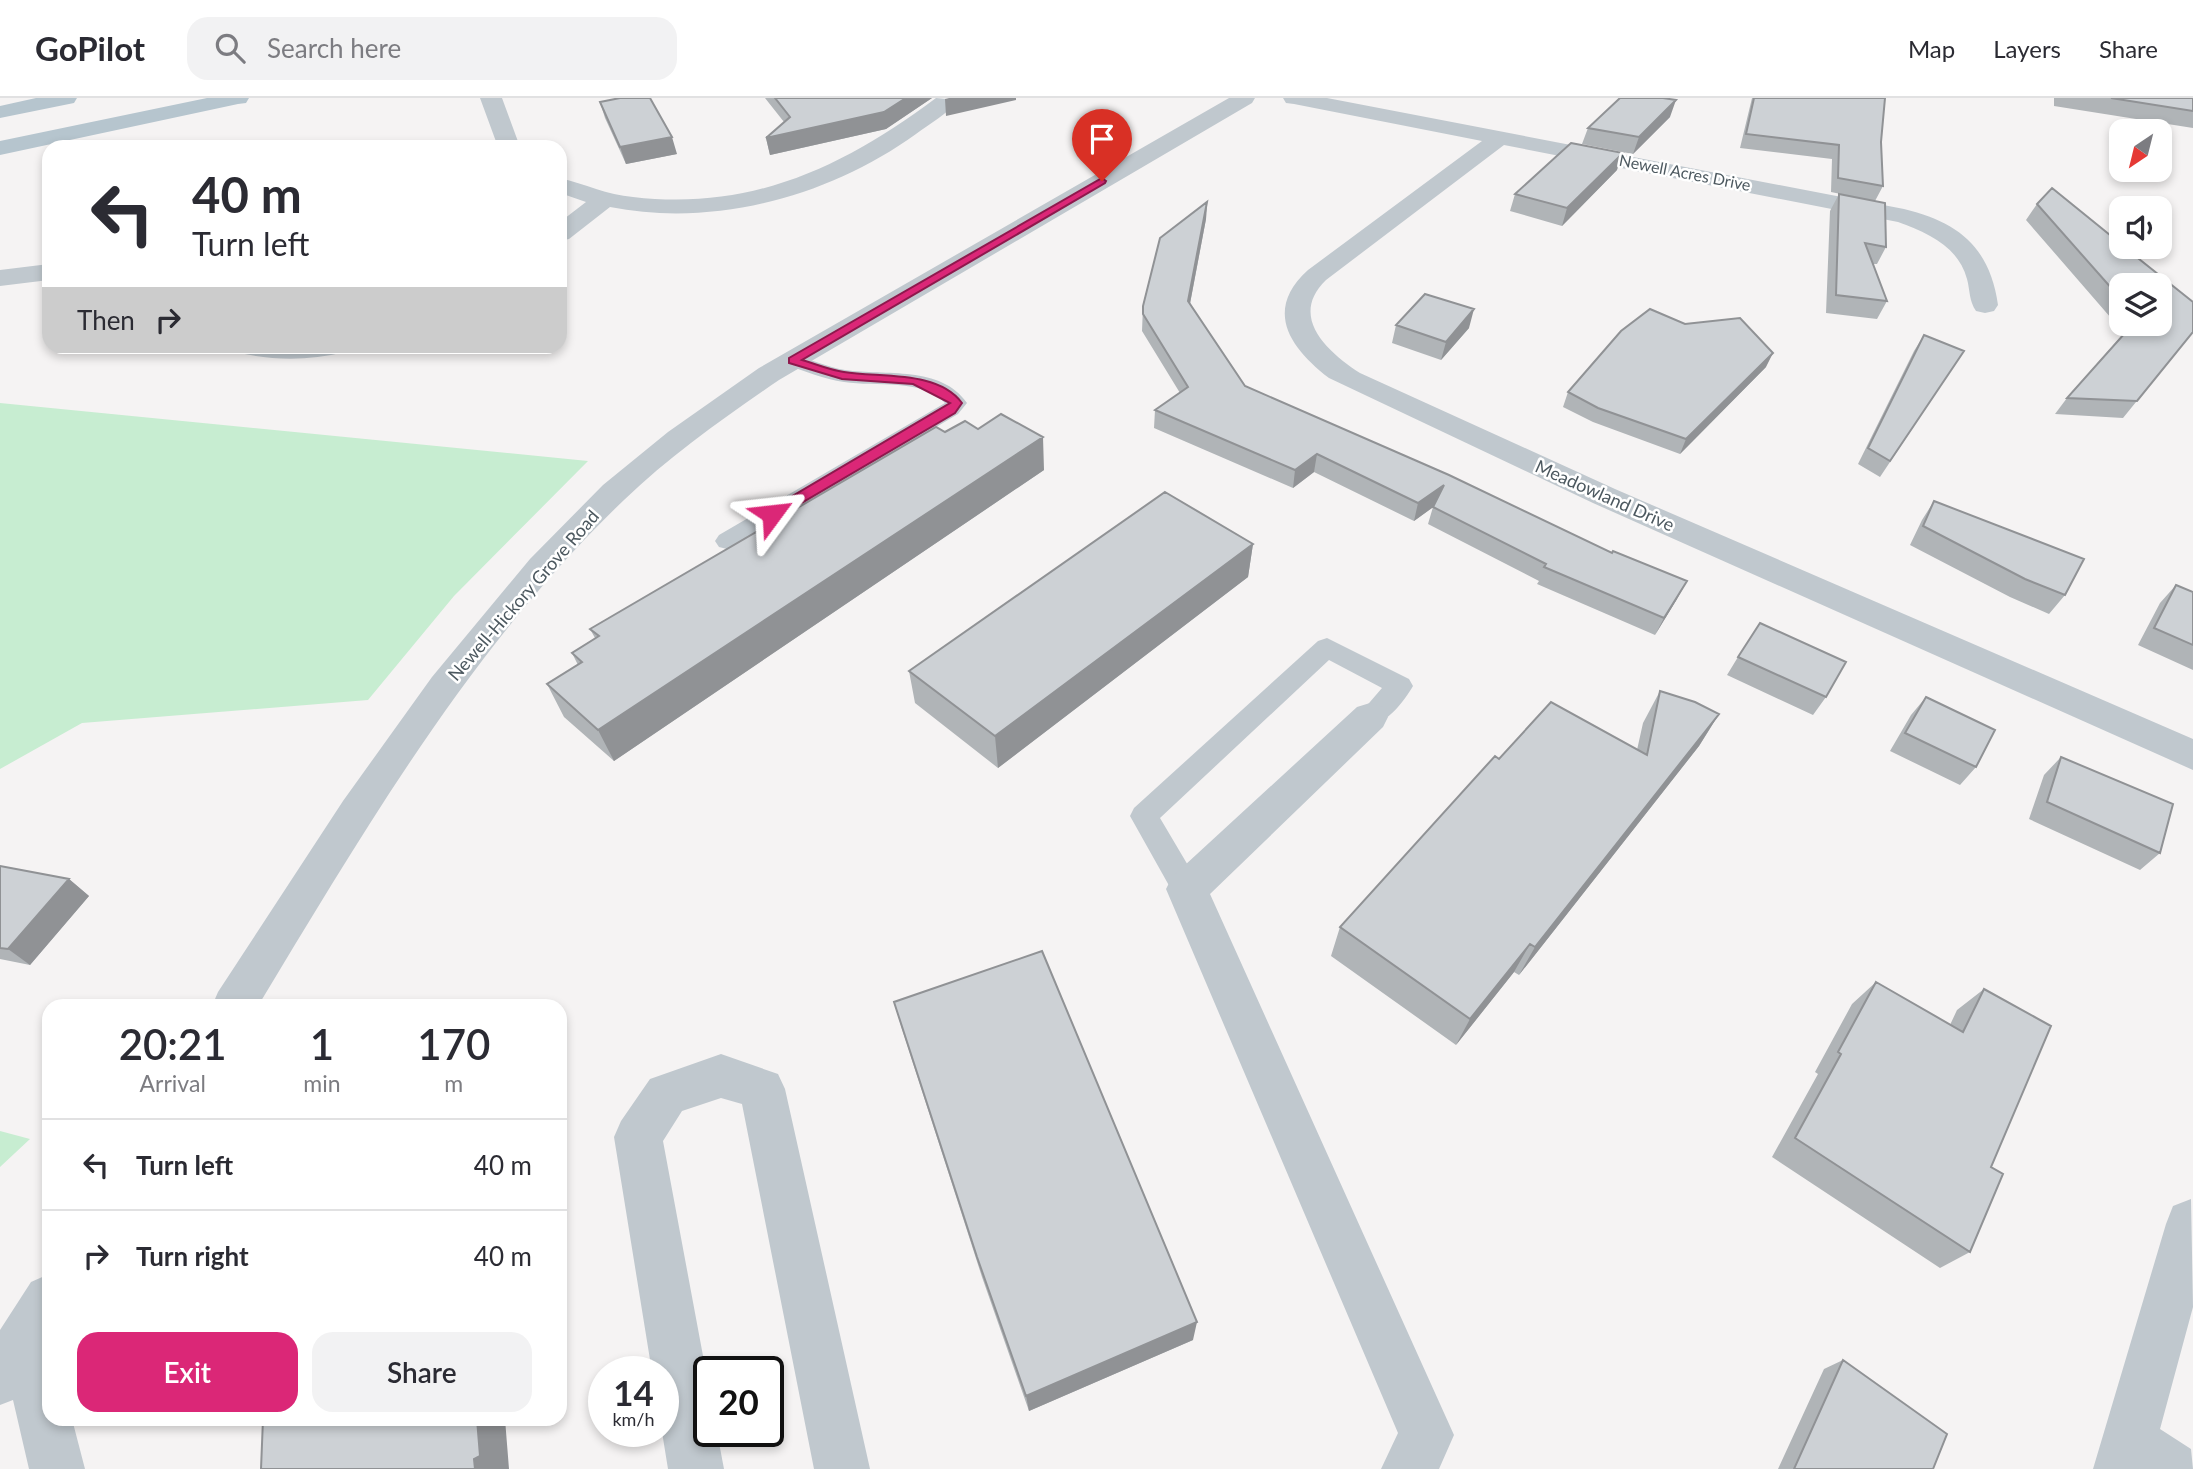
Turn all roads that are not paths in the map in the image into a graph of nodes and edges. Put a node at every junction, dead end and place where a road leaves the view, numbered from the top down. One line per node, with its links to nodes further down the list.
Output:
1 (66, 98): 7 (main road)
2 (238, 98): 10 (main road)
3 (491, 98): 9 (street)
4 (1244, 98): 17 (street, Newell-Hickory Grove Road)
5 (1294, 98): 8 (street, Newell Acres Drive)
6 (947, 99): 12 (street)
7 (0, 112)
8 (1501, 138): 16 (street, Newell Acres Drive); 20 (street, Meadowland Drive)
9 (506, 140)
10 (0, 148)
11 (567, 188): 12 (street)
12 (603, 201): 13 (street)
13 (567, 229)
14 (42, 273): 15 (street)
15 (0, 278)
16 (1984, 305)
17 (793, 360): 18 (lane); 22 (street, Newell-Hickory Grove Road)
18 (727, 541)
19 (1370, 717): 21 (street); 21 (lane)
20 (2193, 755)
21 (1187, 889): 32 (street)
22 (238, 999)
23 (2191, 1224): 28 (street)
24 (42, 1311): 25 (street)
25 (9, 1364): 26 (street)
26 (42, 1407)
27 (47, 1426): 29 (street)
28 (2140, 1460)
29 (57, 1469)
30 (696, 1469): 31 (street)
31 (842, 1469)
32 (1409, 1469)

